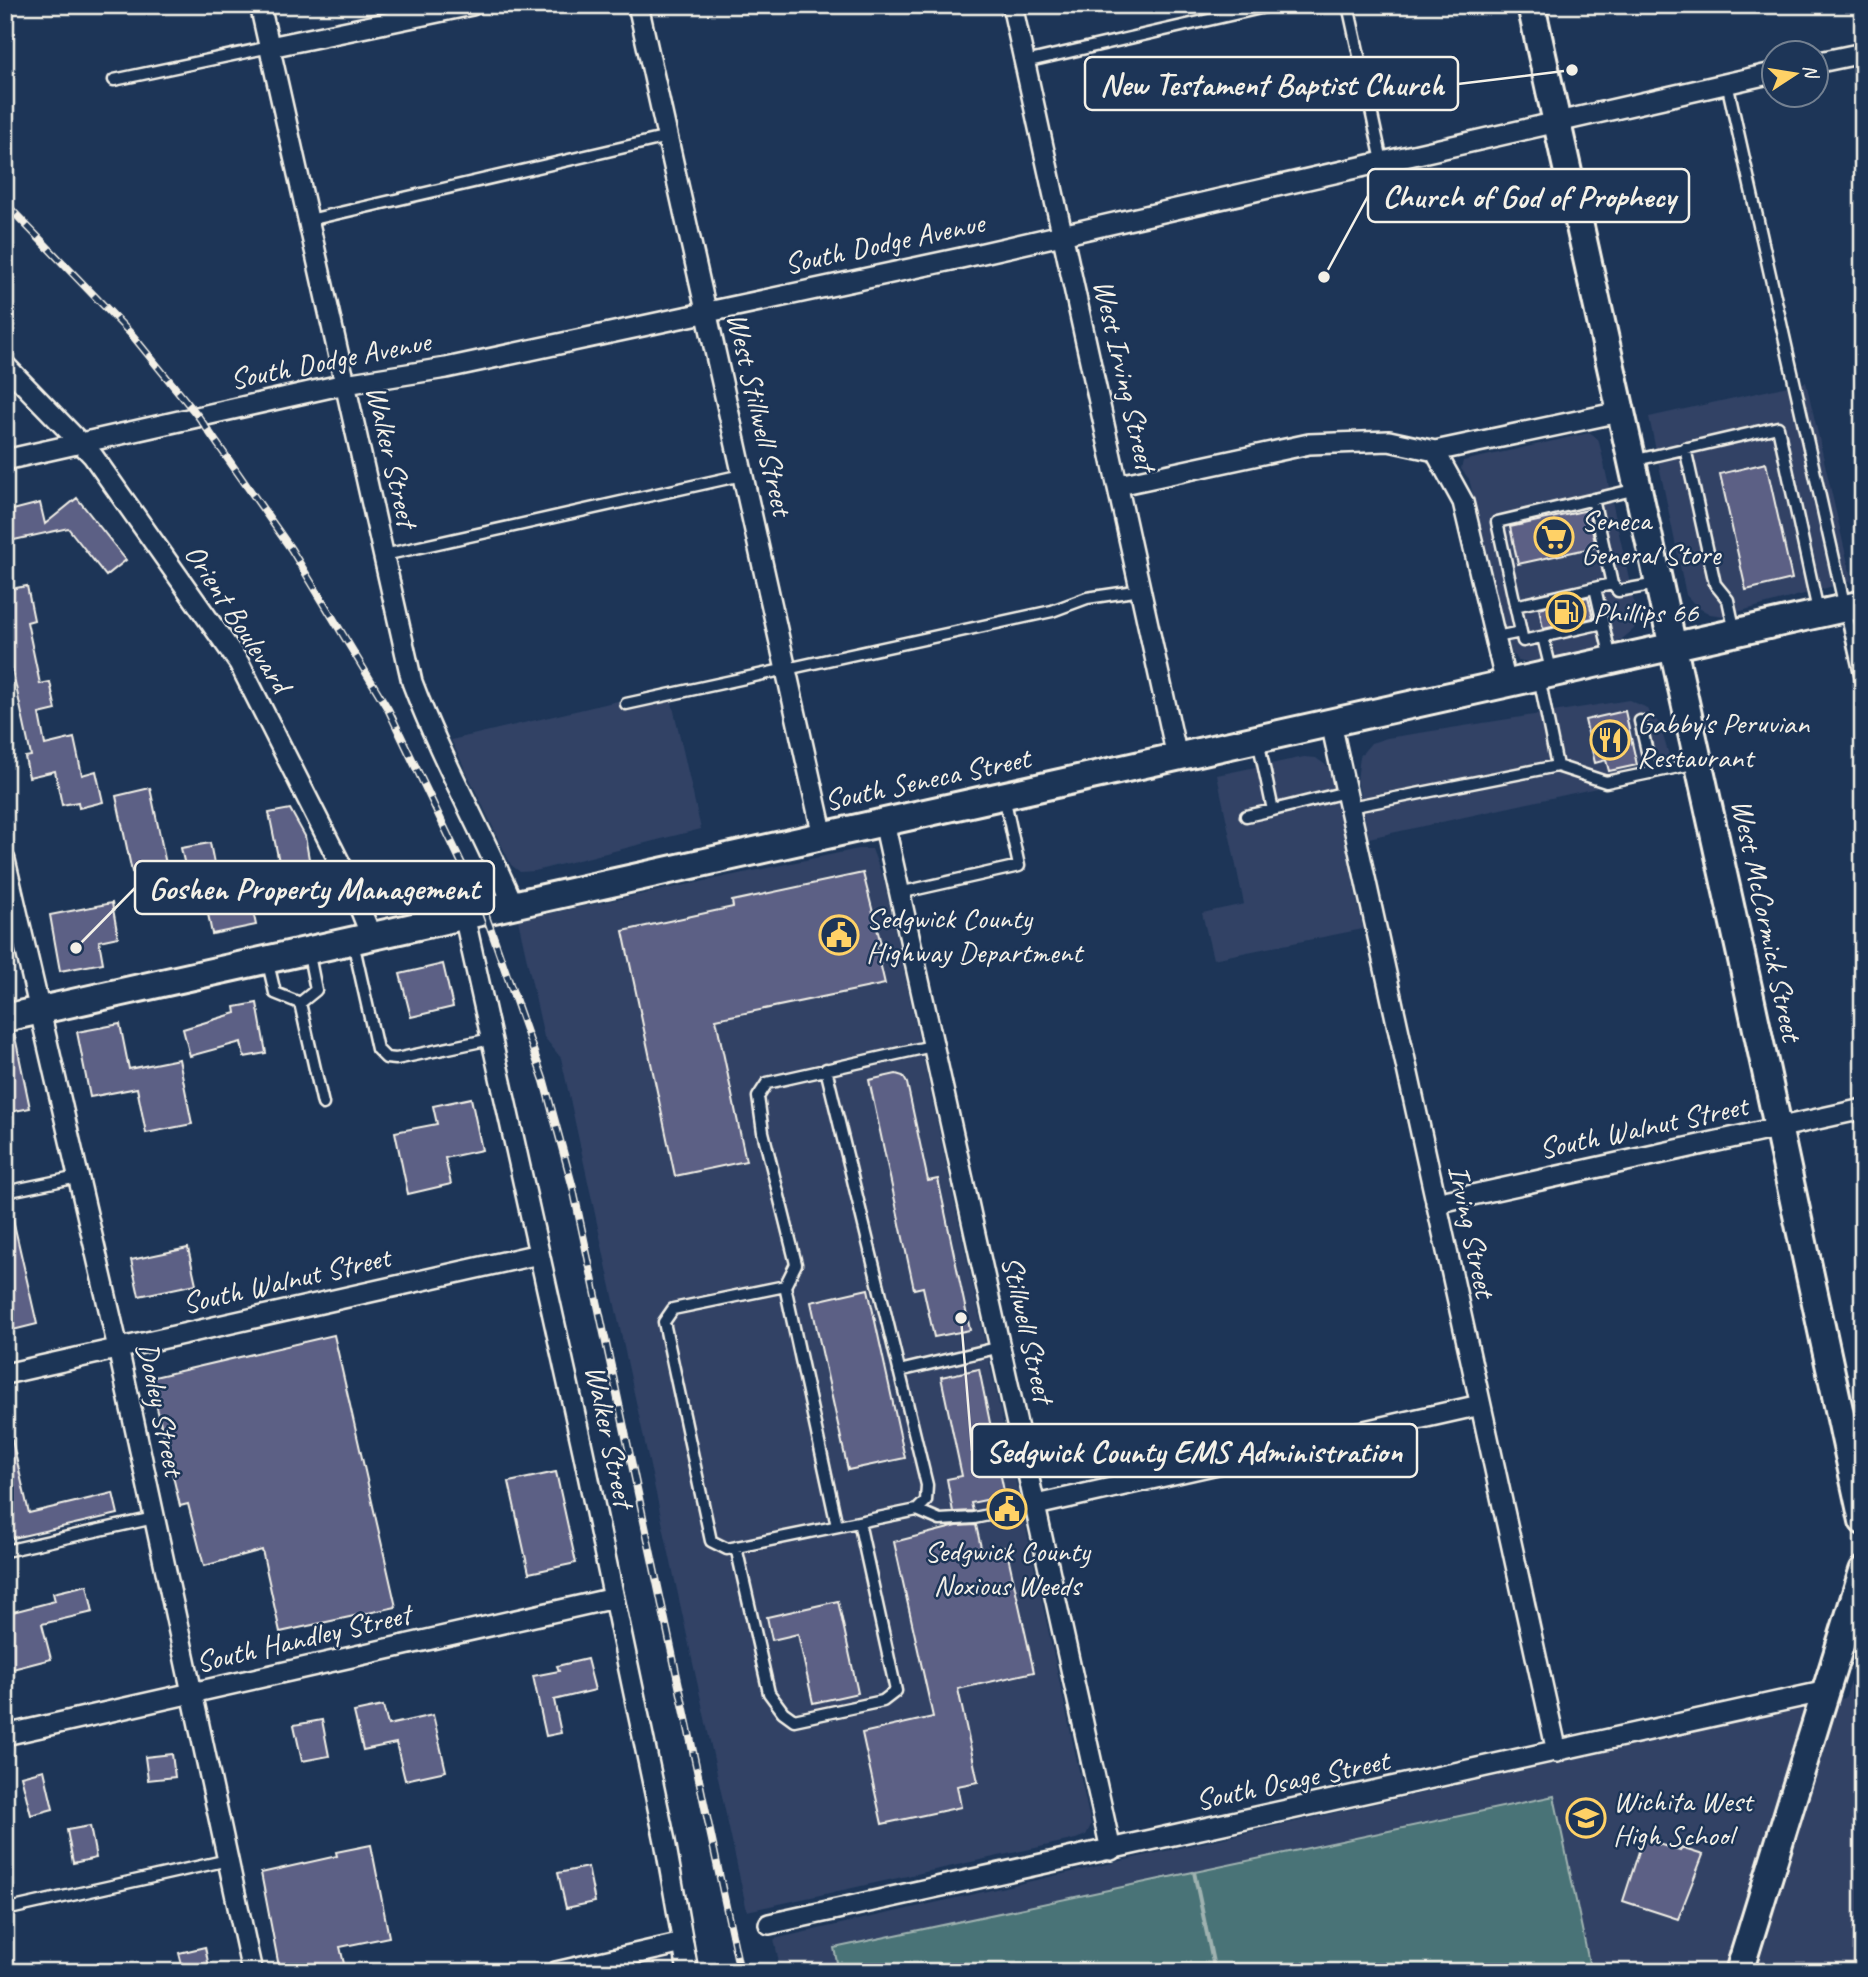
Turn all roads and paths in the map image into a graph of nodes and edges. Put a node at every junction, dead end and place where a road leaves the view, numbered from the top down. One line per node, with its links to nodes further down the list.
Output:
1 (261, 5): 8 (street, Walker Street)
2 (471, 5): 8 (street)
3 (638, 5): 16 (street, West Stillwell Street)
4 (1012, 5): 11 (street, West Irving Street)
5 (1274, 5): 11 (lane)
6 (1348, 5): 17 (lane)
7 (1531, 5): 15 (street, West McCormick Street)
8 (270, 47): 13 (lane); 18 (street, Walker Street)
9 (1863, 53): 10 (street)
10 (1829, 60)
11 (1025, 62): 19 (street, West Irving Street)
12 (1759, 76): 14 (street, South Dodge Avenue)
13 (114, 80)
14 (1727, 83): 15 (street, South Dodge Avenue); 39 (lane)
15 (1556, 121): 17 (street, South Dodge Avenue); 23 (street, West McCormick Street)
16 (668, 137): 18 (lane); 20 (street, West Stillwell Street)
17 (1382, 161): 19 (street, South Dodge Avenue)
18 (309, 220): 22 (street, Walker Street)
19 (1063, 234): 20 (street, South Dodge Avenue); 30 (street, West Irving Street)
20 (706, 312): 22 (street, South Dodge Avenue); 29 (street, West Stillwell Street)
21 (5, 365): 24 (street, Orient Boulevard)
22 (345, 384): 24 (street, South Dodge Avenue); 33 (street, Walker Street)
23 (1620, 412): 26 (street); 28 (street, West McCormick Street)
24 (82, 443): 27 (street, South Dodge Avenue); 70 (street, Orient Boulevard)
25 (1685, 449): 28 (lane); 40 (lane); 43 (lane)
26 (1435, 451): 30 (street); 45 (street)
27 (5, 460)
28 (1631, 461): 31 (street, West McCormick Street)
29 (743, 475): 33 (lane); 48 (street, West Stillwell Street)
30 (1119, 485): 37 (street, West Irving Street)
31 (1637, 489): 32 (lane); 35 (street, West McCormick Street)
32 (1593, 499): 34 (lane); 38 (lane)
33 (384, 555): 68 (street, Walker Street)
34 (1612, 584): 35 (lane); 36 (lane)
35 (1658, 584): 46 (street, West McCormick Street)
36 (1595, 588): 38 (lane); 41 (lane)
37 (1142, 590): 48 (lane); 56 (street, West Irving Street)
38 (1515, 606): 42 (lane)
39 (1854, 606): 40 (street, South Seneca Street); 51 (lane)
40 (1818, 614): 43 (street, South Seneca Street)
41 (1603, 622): 44 (lane); 47 (lane)
42 (1521, 632): 44 (lane); 45 (lane)
43 (1735, 632): 46 (street, South Seneca Street)
44 (1544, 636): 49 (lane)
45 (1496, 637): 50 (street)
46 (1672, 647): 47 (street, South Seneca Street); 57 (street, West McCormick Street)
47 (1611, 660): 49 (street, South Seneca Street)
48 (786, 669): 52 (lane); 65 (street, West Stillwell Street)
49 (1545, 676): 50 (street, South Seneca Street); 58 (lane)
50 (1506, 684): 54 (street, South Seneca Street)
51 (1863, 688)
52 (626, 704)
53 (1640, 721): 59 (lane)
54 (1331, 723): 55 (street, South Seneca Street); 61 (street, Irving Street)
55 (1258, 740): 56 (street, South Seneca Street); 62 (lane)
56 (1177, 757): 60 (street, South Seneca Street)
57 (1698, 763): 59 (lane); 81 (street, West McCormick Street)
58 (1557, 766): 59 (lane); 61 (lane)
59 (1652, 773)
60 (1004, 796): 64 (street, South Seneca Street); 67 (lane)
61 (1348, 799): 62 (lane); 84 (street, Irving Street)
62 (1273, 810): 63 (lane)
63 (1247, 816)
64 (884, 822): 65 (street, South Seneca Street); 67 (street, Stillwell Street)
65 (823, 836): 68 (street, South Seneca Street)
66 (5, 860): 74 (street, Dooley Street)
67 (899, 894): 77 (street, Stillwell Street)
68 (513, 904): 69 (street, South Seneca Street)
69 (464, 915): 70 (street, South Seneca Street); 76 (street, Walker Street)
70 (362, 938): 71 (street, South Seneca Street); 76 (lane)
71 (307, 950): 72 (street, South Seneca Street); 73 (lane)
72 (267, 959): 73 (lane); 74 (street, South Seneca Street)
73 (300, 1003): 79 (lane)
74 (40, 1011): 75 (street, South Seneca Street); 82 (street, Dooley Street)
75 (5, 1018)
76 (492, 1039): 85 (street, Walker Street)
77 (932, 1046): 78 (lane); 87 (street, Stillwell Street)
78 (826, 1069): 86 (lane); 89 (lane)
79 (323, 1104)
80 (1863, 1109): 81 (street, South Walnut Street)
81 (1778, 1128): 84 (street, South Walnut Street); 95 (street, West McCormick Street)
82 (78, 1177): 83 (lane); 88 (street, Dooley Street)
83 (5, 1192)
84 (1436, 1203): 91 (street, Irving Street)
85 (539, 1254): 88 (street, South Walnut Street); 101 (street, Walker Street)
86 (785, 1286): 97 (lane); 98 (lane)
87 (1002, 1347): 89 (lane); 92 (street, Stillwell Street)
88 (118, 1348): 90 (street, South Walnut Street); 94 (street, Dooley Street)
89 (900, 1371): 93 (lane)
90 (5, 1374)
91 (1480, 1405): 92 (street); 106 (street, Irving Street)
92 (1036, 1505): 93 (lane); 107 (street, Stillwell Street)
93 (917, 1510): 96 (lane)
94 (154, 1518): 99 (lane); 104 (street, Dooley Street)
95 (1863, 1521)
96 (859, 1522): 97 (lane); 98 (lane)
97 (837, 1526): 98 (lane)
98 (736, 1547)
99 (5, 1551)
100 (1863, 1571): 102 (street)
101 (614, 1598): 104 (street, South Handley Street); 111 (street, Walker Street)
102 (1857, 1616): 103 (street)
103 (1828, 1691): 106 (street, South Osage Street); 115 (street)
104 (192, 1694): 105 (street, South Handley Street); 108 (street, Dooley Street)
105 (5, 1735)
106 (1557, 1752): 107 (street, South Osage Street)
107 (1111, 1850): 110 (street, South Osage Street)
108 (228, 1860): 109 (lane); 112 (street, Dooley Street)
109 (5, 1910)
110 (769, 1924)
111 (683, 1943): 113 (street); 114 (street, Walker Street)
112 (252, 1972)
113 (556, 1972)
114 (688, 1972)
115 (1739, 1972)

